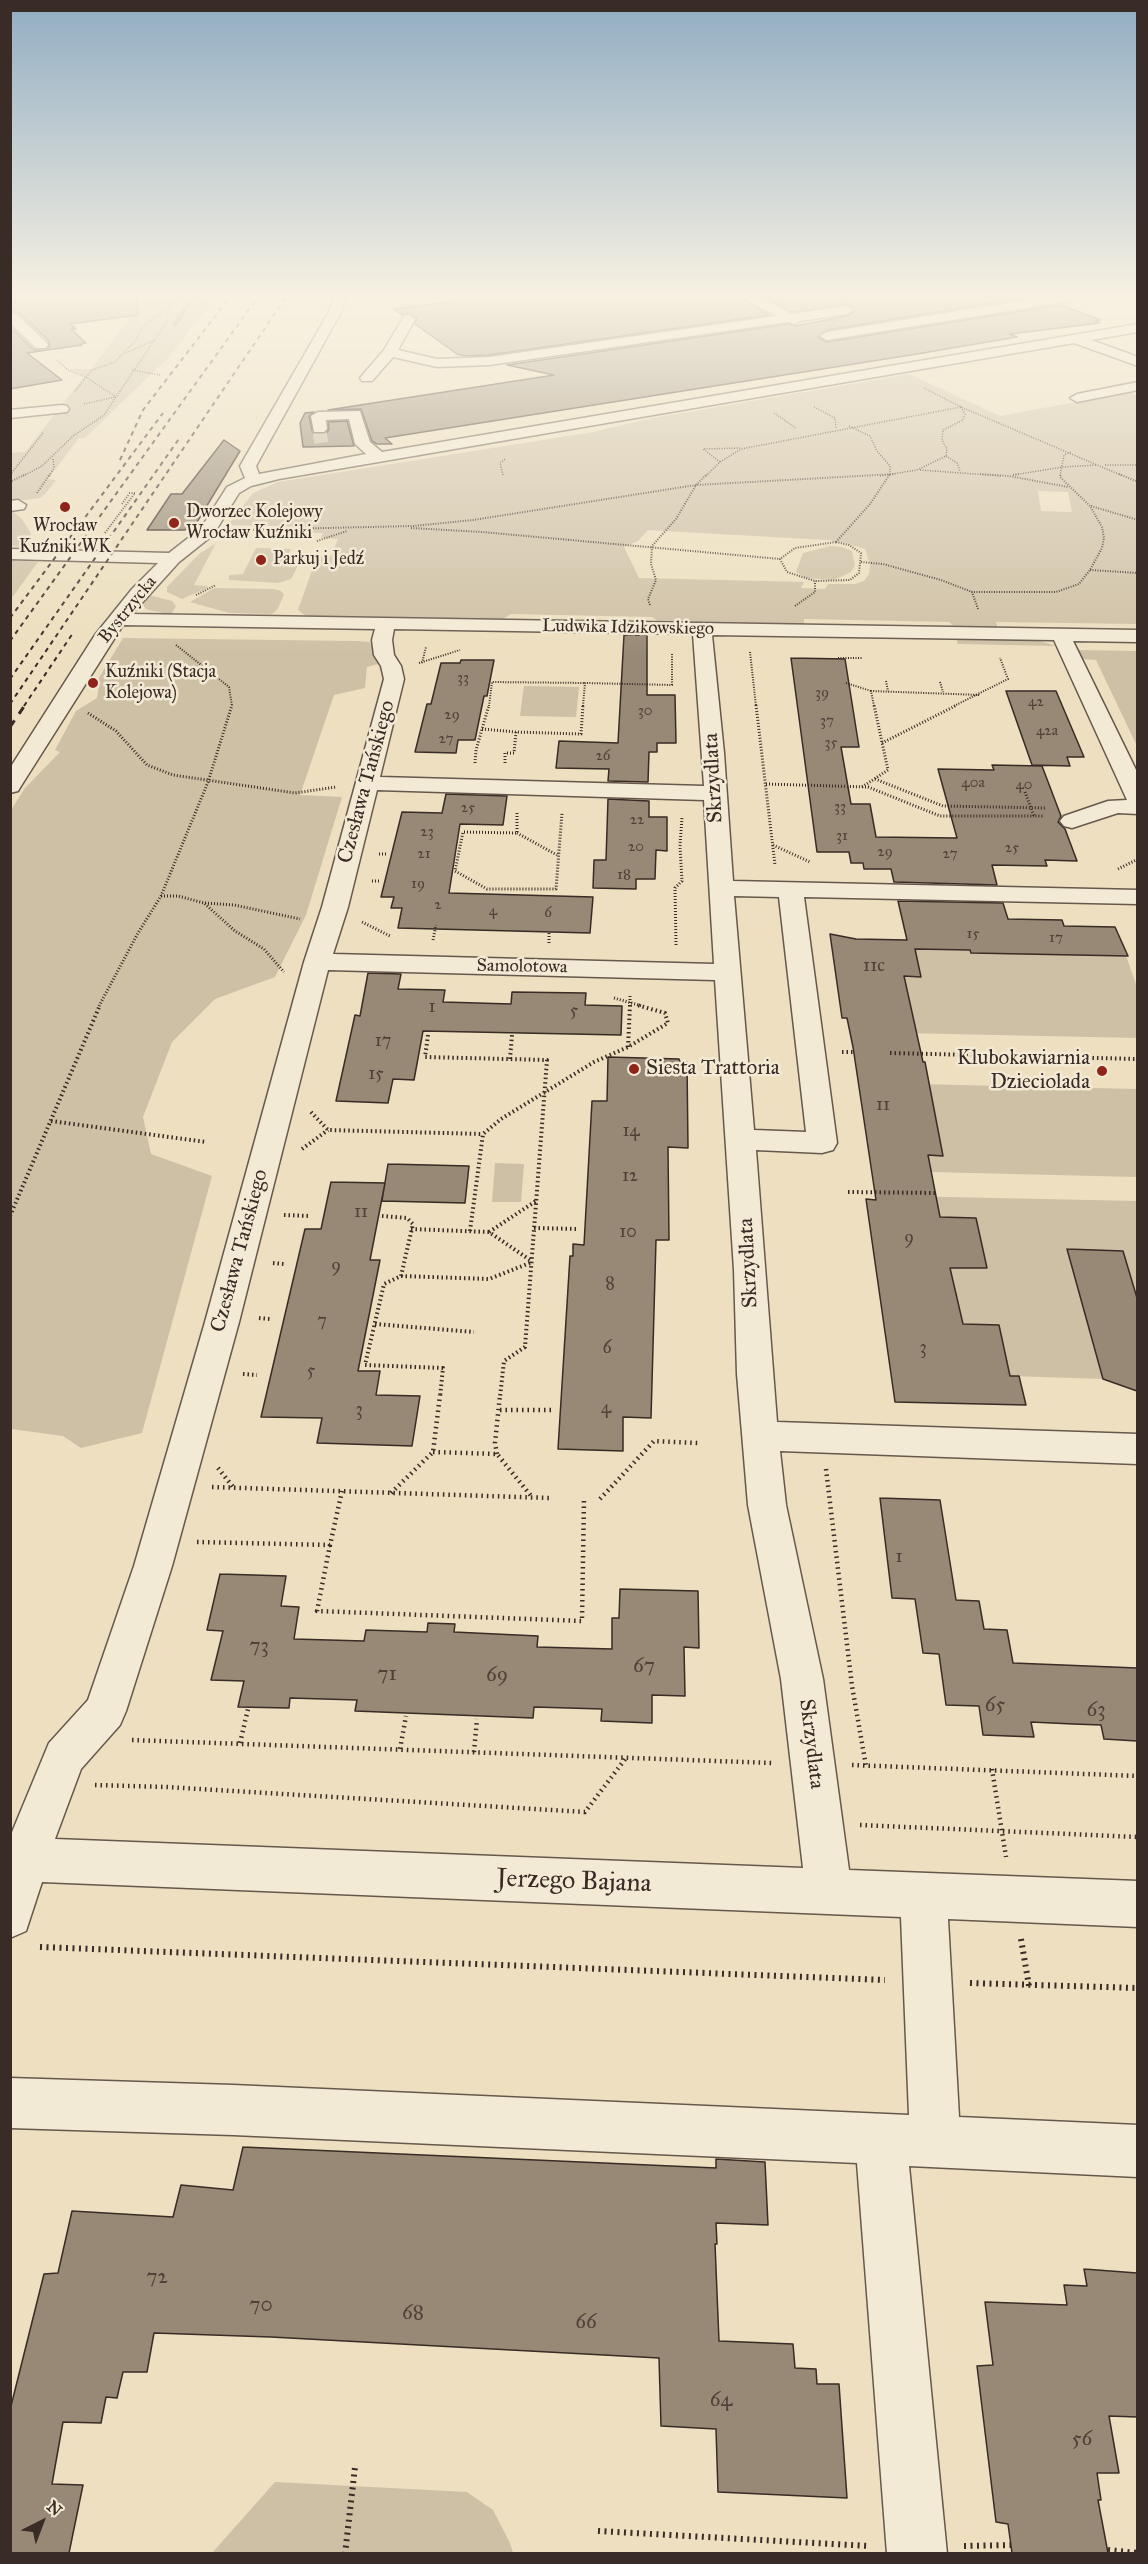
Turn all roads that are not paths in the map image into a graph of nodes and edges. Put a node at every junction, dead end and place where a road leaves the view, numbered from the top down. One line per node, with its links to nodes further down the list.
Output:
1 (276, 417): 9 (street)
2 (343, 417): 5 (street)
3 (356, 417): 7 (street)
4 (617, 417): 7 (street)
5 (319, 422)
6 (322, 452): 8 (street)
7 (379, 457): 8 (street)
8 (334, 465): 9 (street)
9 (254, 480): 11 (street, Bystrzycka)
10 (10, 554): 11 (street)
11 (173, 558): 12 (street, Bystrzycka)
12 (118, 619): 13 (street, Ludwika Idzikowskiego); 18 (street, Bystrzycka)
13 (386, 623): 14 (street, Ludwika Idzikowskiego); 17 (street, Czesława Tańskiego)
14 (683, 634): 15 (street, Ludwika Idzikowskiego); 19 (street, Skrzydlata)
15 (1061, 634): 16 (street, Ludwika Idzikowskiego); 20 (street)
16 (1137, 636)
17 (366, 783): 19 (street); 26 (street, Czesława Tańskiego)
18 (10, 786)
19 (715, 793): 23 (street, Skrzydlata)
20 (1137, 799)
21 (1137, 807): 22 (street)
22 (1072, 821)
23 (720, 888): 24 (street); 27 (street, Skrzydlata)
24 (784, 890): 25 (street); 28 (street)
25 (1137, 897)
26 (317, 962): 27 (street, Samolotowa); 31 (street, Czesława Tańskiego)
27 (727, 972): 28 (street, Skrzydlata)
28 (741, 1139): 29 (street, Skrzydlata)
29 (760, 1436): 30 (street); 32 (street, Skrzydlata)
30 (1137, 1449)
31 (18, 1860): 32 (street, Jerzego Bajana); 35 (street, Czesława Tańskiego)
32 (829, 1893): 33 (street, Jerzego Bajana)
33 (922, 1895): 34 (street, Jerzego Bajana); 38 (street)
34 (1137, 1904)
35 (10, 1915)
36 (10, 2103): 37 (street)
37 (881, 2139): 38 (street); 40 (street)
38 (935, 2141): 39 (street)
39 (1137, 2151)
40 (917, 2551)

